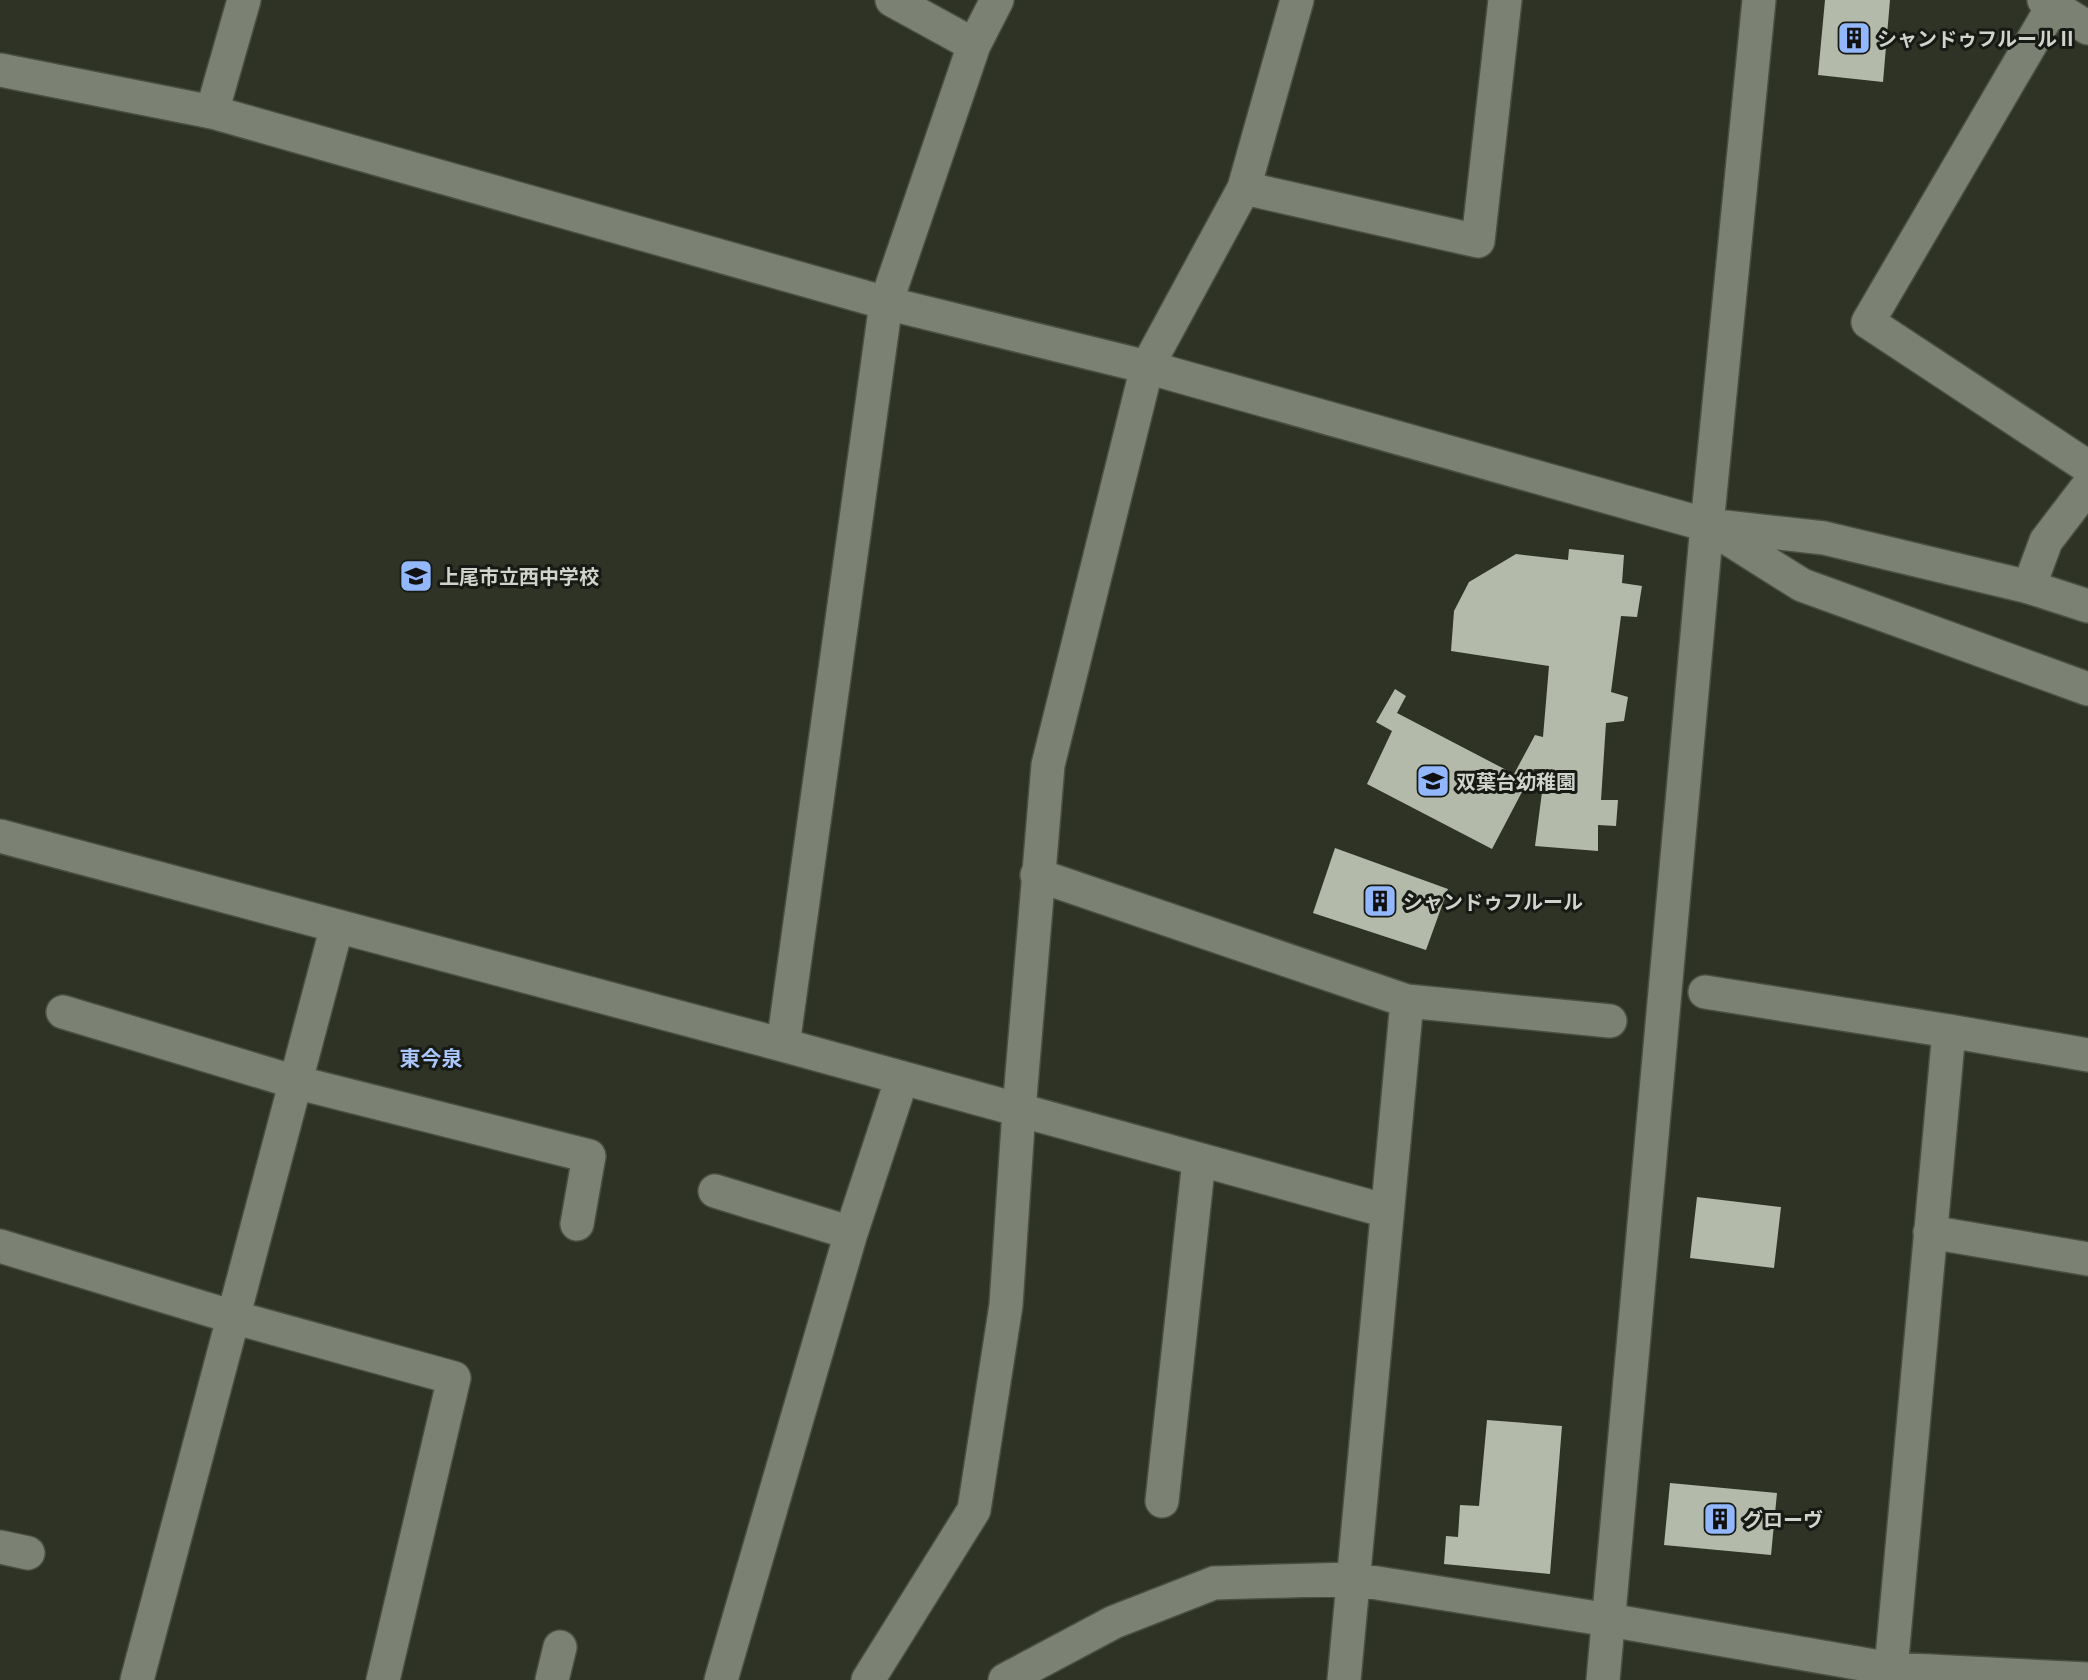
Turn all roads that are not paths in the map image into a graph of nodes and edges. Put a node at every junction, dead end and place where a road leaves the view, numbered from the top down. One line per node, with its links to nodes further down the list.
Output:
1 (244, 0): 11 (street)
2 (892, 0): 9 (street)
3 (997, 0): 9 (street)
4 (1297, 0): 12 (street)
5 (1505, 0): 12 (street)
6 (1759, 0): 17 (street)
7 (2049, 3): 8 (street); 15 (street)
8 (2087, 25)
9 (974, 45): 13 (street)
10 (0, 70): 11 (street)
11 (212, 112): 13 (street)
12 (1244, 188): 14 (street)
13 (886, 303): 14 (street); 29 (street)
14 (1148, 368): 17 (street); 22 (street)
15 (2088, 467)
16 (2088, 486): 18 (street)
17 (1707, 525): 18 (street); 20 (street); 45 (street)
18 (2029, 587): 19 (street)
19 (2088, 606)
20 (2088, 689)
21 (0, 836): 23 (street)
22 (1037, 875): 25 (street); 33 (street)
23 (337, 926): 29 (street); 32 (street)
24 (1705, 992): 28 (street)
25 (1407, 1001): 27 (street); 36 (street)
26 (63, 1012): 32 (street)
27 (1610, 1021)
28 (1949, 1031): 30 (street); 38 (street)
29 (783, 1045): 31 (street)
30 (2088, 1055)
31 (902, 1078): 33 (street); 39 (street)
32 (295, 1082): 37 (street); 42 (street)
33 (1019, 1110): 34 (street); 54 (street)
34 (1199, 1160): 36 (street); 43 (street)
35 (715, 1191): 39 (street)
36 (1387, 1211): 44 (street)
37 (577, 1224)
38 (1930, 1232): 41 (street); 48 (street)
39 (851, 1233): 53 (street)
40 (0, 1246): 42 (street)
41 (2088, 1259)
42 (233, 1317): 50 (street); 51 (street)
43 (1162, 1501)
44 (1352, 1580): 45 (street); 47 (street); 56 (street)
45 (1609, 1620): 48 (street); 57 (street)
46 (560, 1647): 52 (street)
47 (1055, 1668): 55 (street)
48 (1890, 1675): 49 (street)
49 (2088, 1678)
50 (137, 1680)
51 (383, 1680)
52 (552, 1680)
53 (721, 1680)
54 (868, 1680)
55 (1005, 1680)
56 (1344, 1680)
57 (1603, 1680)

